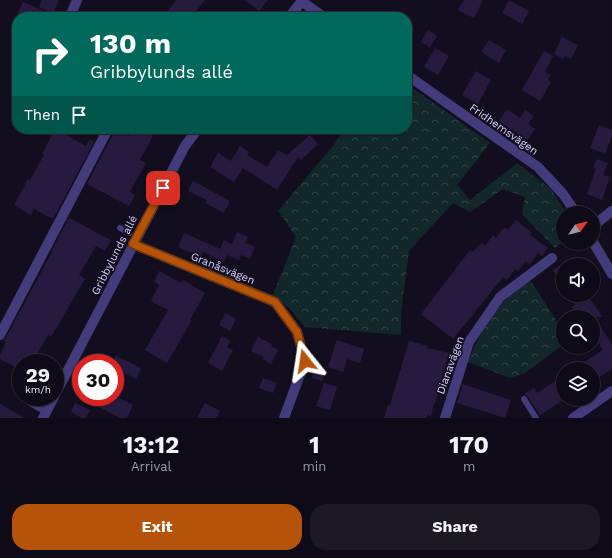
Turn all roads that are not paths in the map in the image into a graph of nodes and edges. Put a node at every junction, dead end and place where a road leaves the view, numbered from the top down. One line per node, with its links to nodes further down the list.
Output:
1 (77, 0): 3 (street)
2 (302, 1): 4 (street); 5 (street)
3 (72, 12)
4 (293, 12)
5 (317, 12)
6 (412, 79): 9 (street, Fridhemsvägen)
7 (105, 134): 18 (street)
8 (194, 134): 14 (street, Gribbylunds allé)
9 (572, 206)
10 (612, 211): 11 (street)
11 (600, 220)
12 (120, 228): 13 (lane)
13 (129, 233)
14 (133, 244): 19 (street, Gribbylunds allé); 25 (street, Granåsvägen)
15 (598, 250): 17 (street)
16 (552, 258): 26 (street, Dianavägen)
17 (612, 274)
18 (0, 335)
19 (64, 377)
20 (612, 391): 28 (street)
21 (524, 399): 27 (lane)
22 (33, 406): 24 (lane)
23 (49, 406): 24 (street, Gribbylunds allé)
24 (44, 415)
25 (284, 418)
26 (445, 418)
27 (536, 418)
28 (573, 418)

